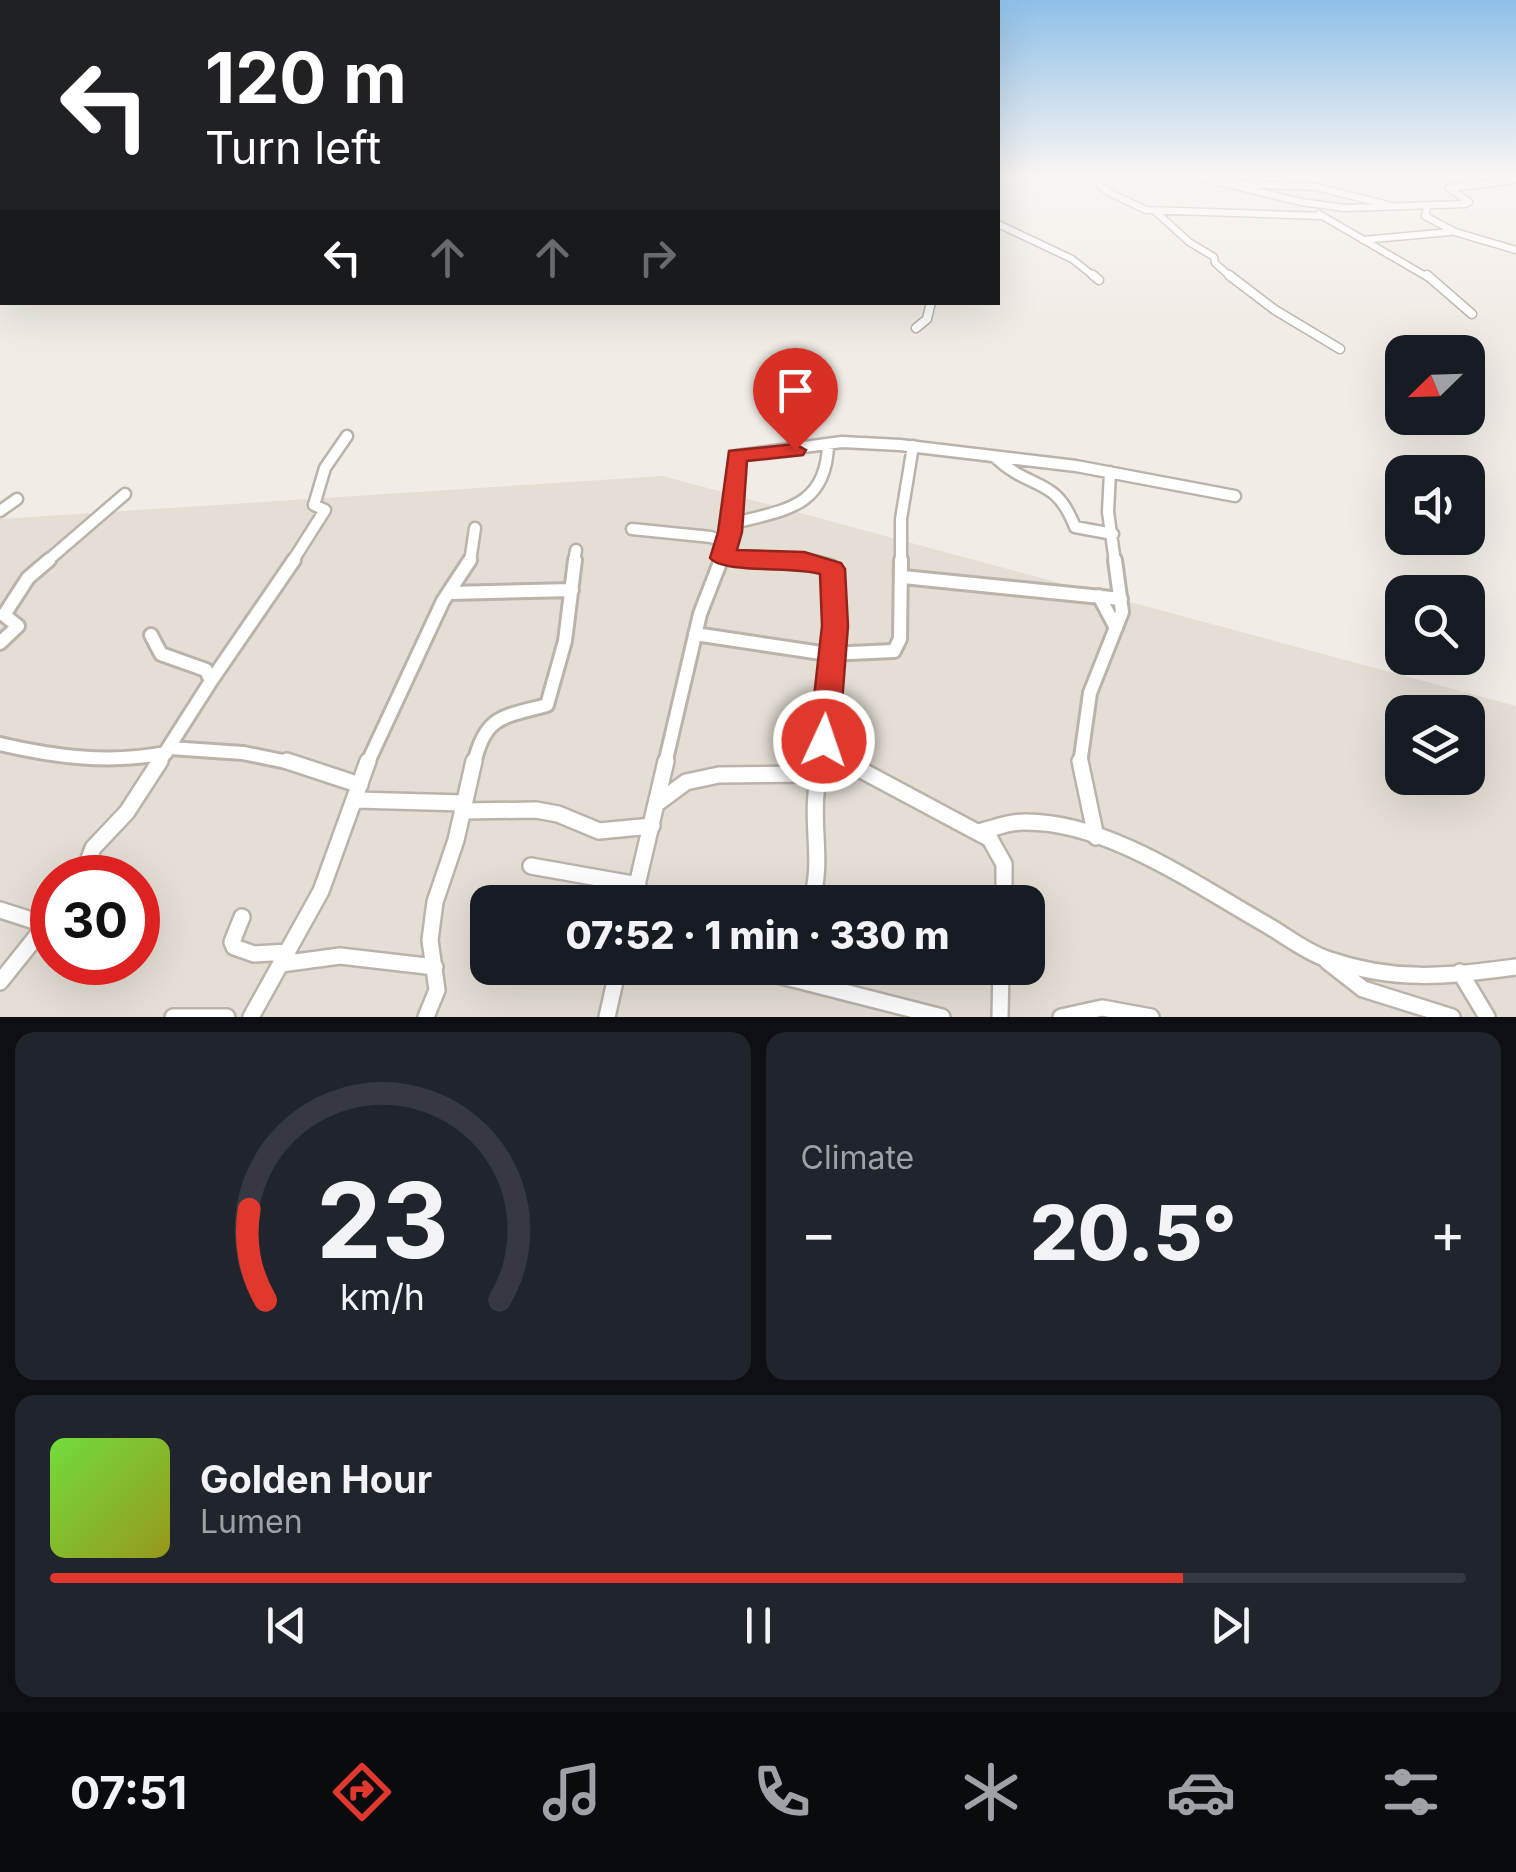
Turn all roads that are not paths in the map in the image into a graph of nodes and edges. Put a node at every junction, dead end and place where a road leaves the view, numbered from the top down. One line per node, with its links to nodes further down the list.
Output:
1 (1169, 224): 12 (street)
2 (1335, 224): 6 (street)
3 (1441, 224): 5 (street)
4 (1000, 225): 8 (street)
5 (1455, 232): 6 (street); 7 (street)
6 (1362, 240): 10 (street)
7 (1516, 250)
8 (1100, 280)
9 (929, 305): 11 (street)
10 (1472, 314)
11 (916, 328)
12 (1340, 349)
13 (348, 436): 39 (street)
14 (828, 444): 15 (street); 22 (street); 22 (street)
15 (913, 446): 16 (street); 29 (street)
16 (994, 456): 17 (street); 25 (street)
17 (1110, 472): 19 (street); 25 (street)
18 (125, 494): 37 (street)
19 (1235, 496)
20 (17, 499): 21 (street)
21 (0, 511)
22 (731, 524): 26 (street)
23 (475, 528): 31 (street)
24 (632, 529): 26 (street)
25 (1113, 534): 33 (street)
26 (728, 542): 28 (street)
27 (576, 550): 30 (street)
28 (722, 558): 35 (street); 38 (street)
29 (903, 577): 32 (street); 38 (street)
30 (572, 590): 31 (street); 46 (street)
31 (450, 593): 44 (street)
32 (1098, 596): 33 (street); 34 (street)
33 (1121, 599): 34 (street)
34 (1116, 628): 49 (street)
35 (696, 634): 38 (street); 45 (street)
36 (151, 635): 39 (street)
37 (0, 644)
38 (832, 652): 42 (street)
39 (211, 681): 41 (street)
40 (0, 744): 41 (street)
41 (168, 750): 44 (street); 50 (street)
42 (827, 752): 43 (street); 48 (street)
43 (819, 774): 45 (street); 53 (street)
44 (358, 792): 46 (street); 59 (street)
45 (658, 802): 47 (street)
46 (463, 807): 47 (street); 62 (street)
47 (652, 826): 52 (street)
48 (978, 832): 49 (street); 54 (street)
49 (1096, 838): 60 (street)
50 (90, 855)
51 (531, 866): 52 (street)
52 (638, 885)
53 (817, 885)
54 (1004, 885)
55 (0, 910): 56 (street)
56 (30, 917)
57 (242, 917): 59 (street)
58 (30, 945): 64 (street)
59 (284, 958): 62 (street); 70 (street)
60 (1324, 958): 63 (street); 77 (street)
61 (1516, 966): 63 (street)
62 (435, 967): 71 (street)
63 (1460, 972): 78 (street)
64 (0, 982)
65 (614, 985): 72 (street)
66 (826, 985): 73 (street)
67 (1001, 985): 74 (street)
68 (173, 1017): 69 (street)
69 (227, 1017)
70 (251, 1017)
71 (426, 1017)
72 (607, 1017)
73 (942, 1017)
74 (1000, 1017)
75 (1060, 1017): 76 (street)
76 (1151, 1017)
77 (1452, 1017)
78 (1488, 1017)

